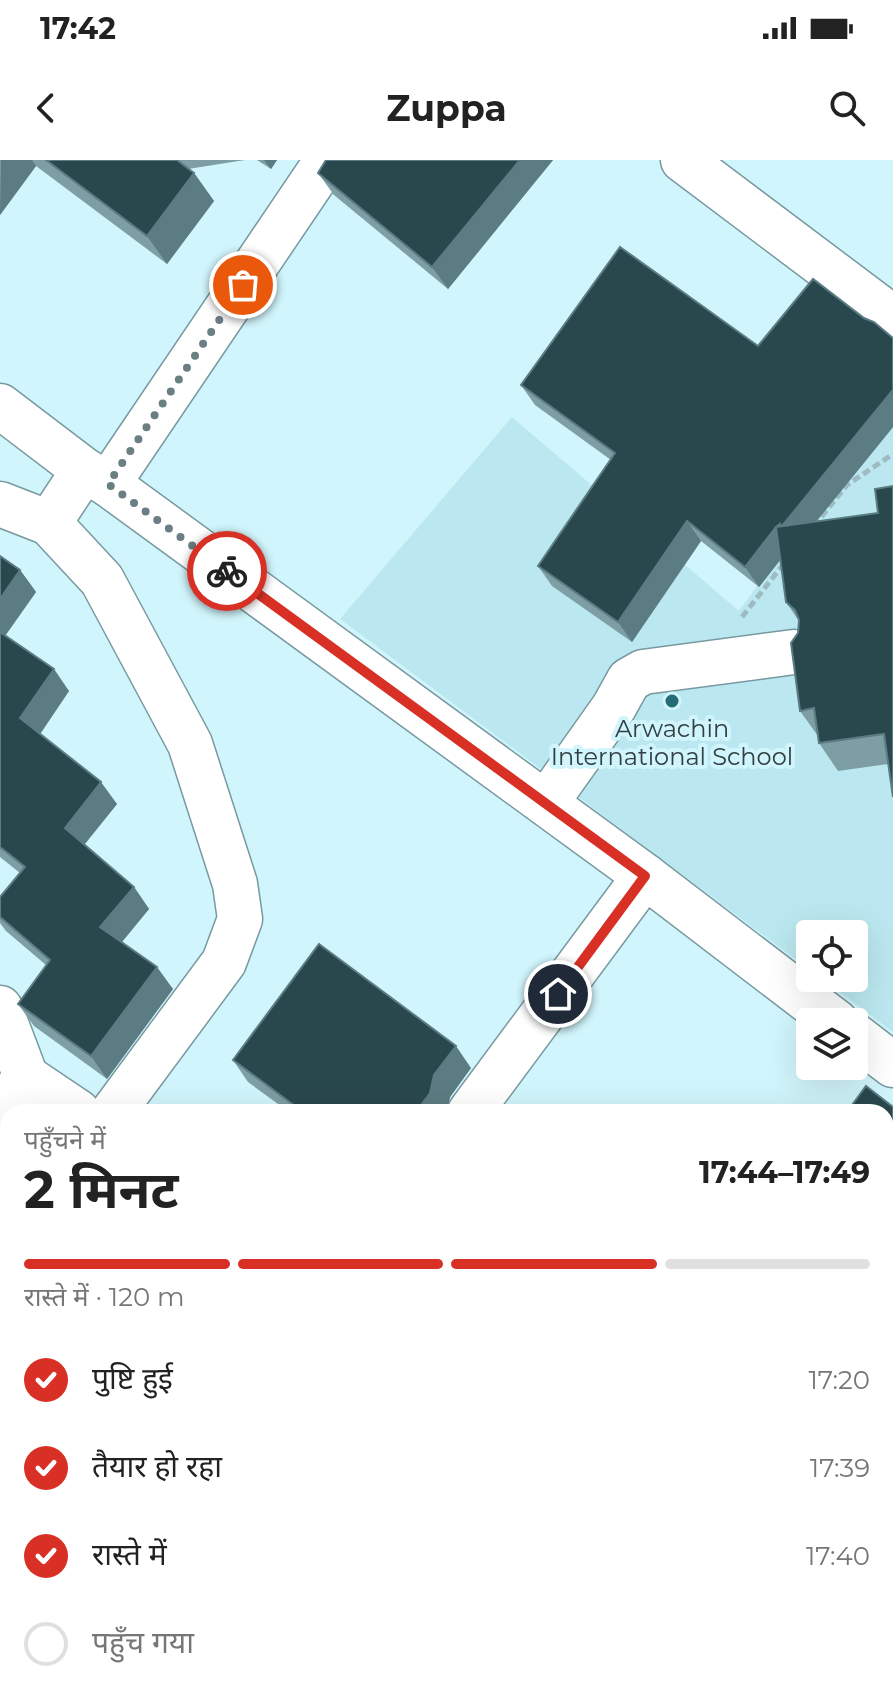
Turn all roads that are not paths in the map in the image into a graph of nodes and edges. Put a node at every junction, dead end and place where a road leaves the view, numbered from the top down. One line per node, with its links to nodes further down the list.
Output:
1 (327, 160): 5 (street)
2 (683, 160): 3 (street)
3 (893, 318)
4 (0, 406): 5 (street)
5 (96, 477): 7 (street); 9 (street)
6 (0, 504): 7 (street)
7 (49, 523): 17 (street)
8 (794, 652): 9 (street)
9 (546, 803): 10 (street)
10 (645, 876): 12 (street); 18 (street)
11 (0, 1008): 15 (street)
12 (818, 1008)
13 (868, 1046): 14 (street)
14 (893, 1065)
15 (13, 1093): 16 (street)
16 (51, 1104)
17 (119, 1104)
18 (476, 1104)

